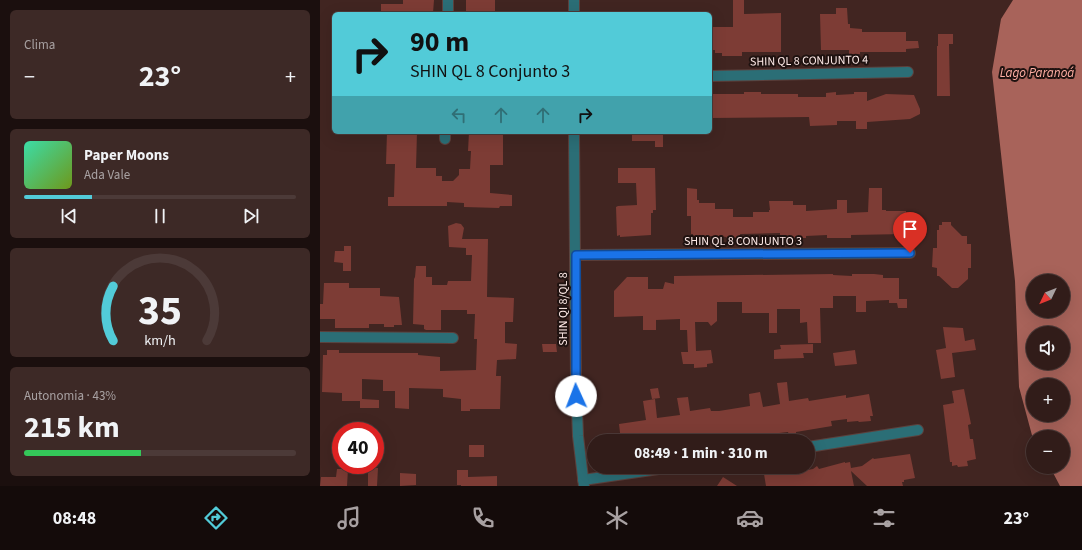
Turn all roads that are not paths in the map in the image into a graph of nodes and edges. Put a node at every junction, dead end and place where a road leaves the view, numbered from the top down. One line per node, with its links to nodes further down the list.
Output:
1 (448, 0): 3 (street)
2 (574, 0): 4 (street)
3 (448, 12)
4 (574, 12)
5 (908, 72): 6 (street, SHIN QL 8 CONJUNTO 4)
6 (712, 76)
7 (574, 134): 9 (street, SHIN QI 8/QL 8)
8 (910, 253): 9 (street, SHIN QL 8 CONJUNTO 3)
9 (576, 255): 15 (street, SHIN QI 8/QL 8)
10 (320, 337): 11 (street)
11 (453, 338)
12 (918, 430): 13 (street)
13 (815, 446)
14 (634, 474): 15 (street)
15 (584, 483)

